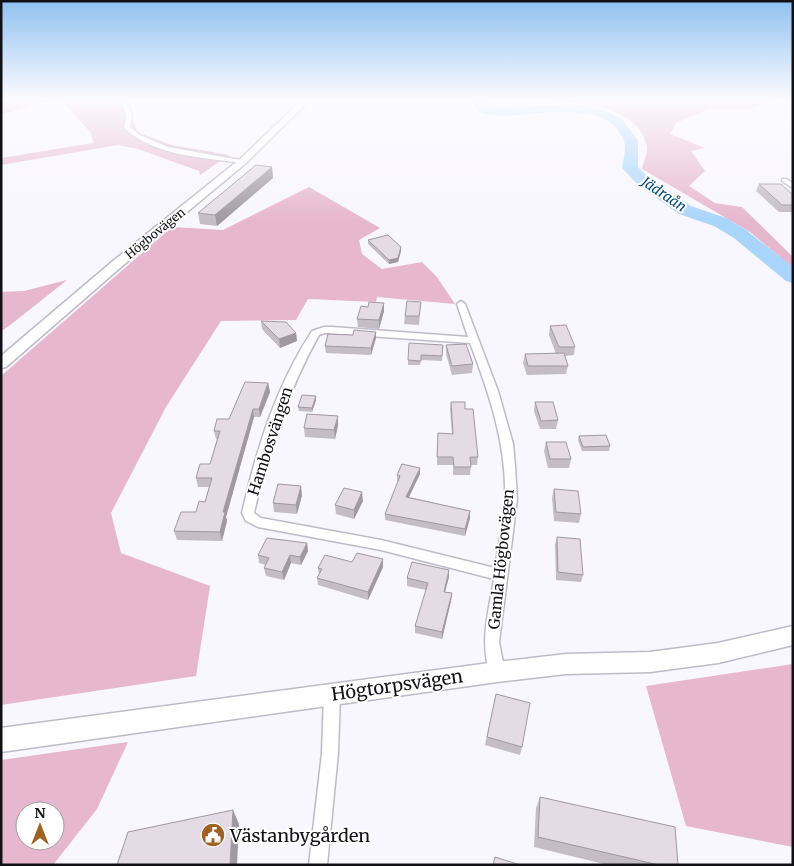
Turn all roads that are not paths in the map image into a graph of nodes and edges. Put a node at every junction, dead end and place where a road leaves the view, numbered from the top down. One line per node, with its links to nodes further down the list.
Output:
1 (150, 140): 3 (street)
2 (265, 140): 3 (main road, Högbovägen)
3 (244, 161): 8 (main road, Högbovägen)
4 (784, 180): 5 (street)
5 (793, 186)
6 (461, 304): 7 (street, Gamla Högbovägen)
7 (473, 340): 9 (street, Gamla Högbovägen); 9 (street, Hambosvängen)
8 (1, 364)
9 (500, 575): 11 (street, Gamla Högbovägen)
10 (793, 635): 11 (main road, Högtorpsvägen)
11 (497, 672): 12 (main road, Högtorpsvägen)
12 (332, 694): 13 (main road, Högtorpsvägen); 14 (street)
13 (1, 740)
14 (318, 865)

